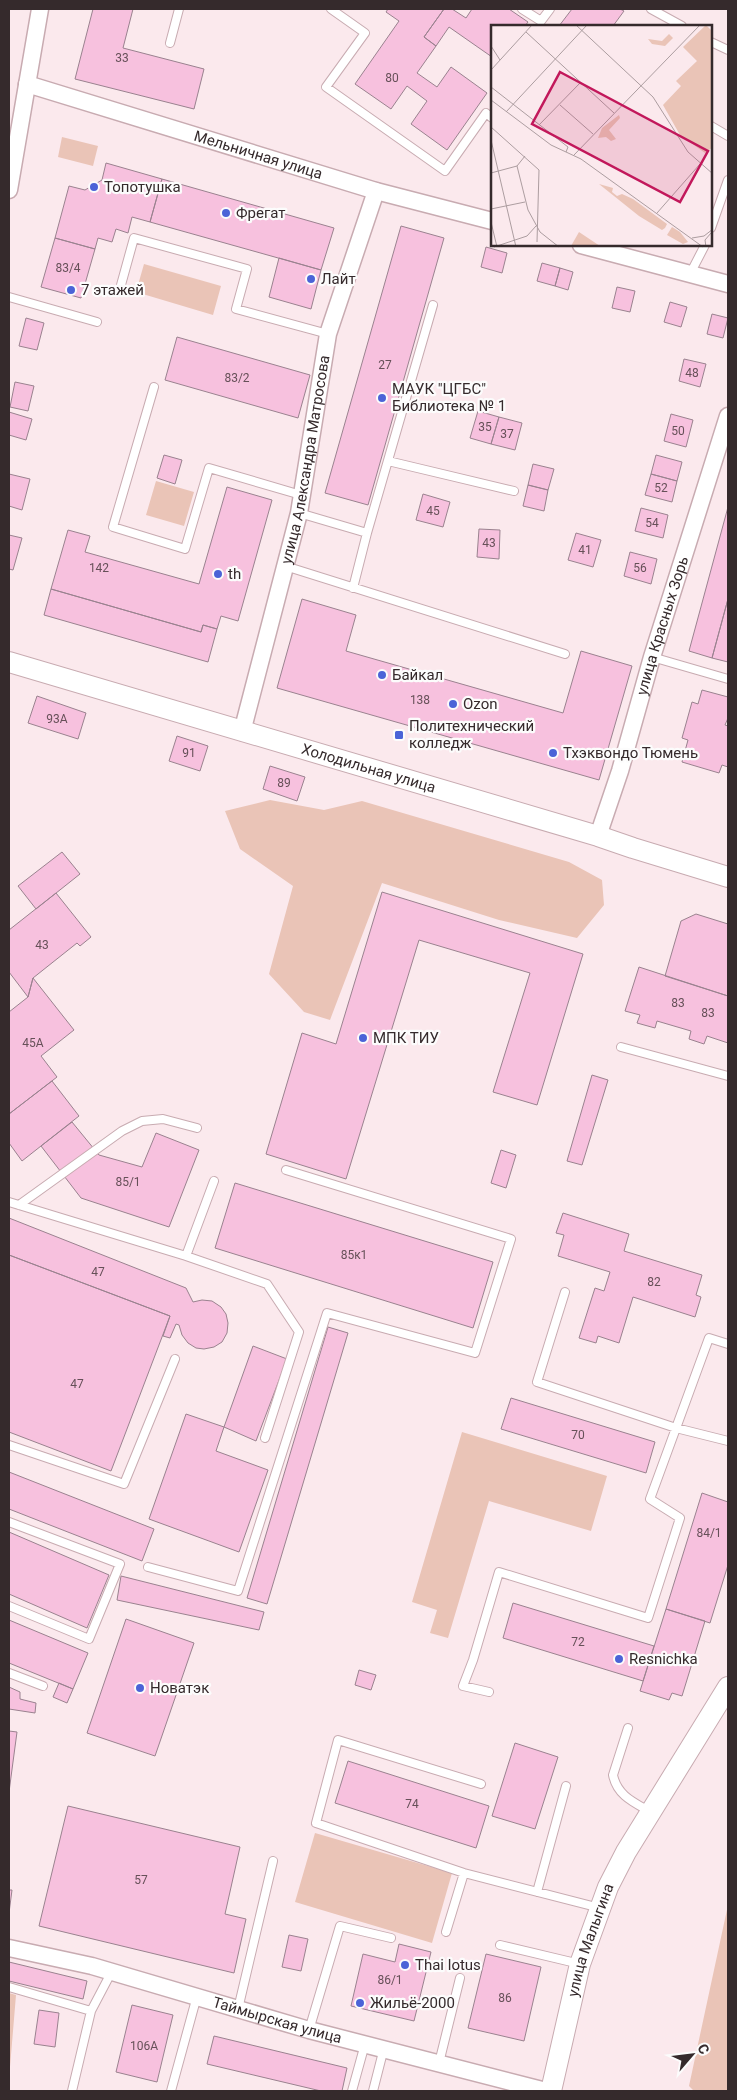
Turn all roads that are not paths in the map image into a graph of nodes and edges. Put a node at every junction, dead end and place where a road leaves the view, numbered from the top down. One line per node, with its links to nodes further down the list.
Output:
1 (40, 9): 12 (street)
2 (179, 9): 10 (lane)
3 (331, 9): 13 (lane)
4 (522, 9): 7 (lane)
5 (550, 9): 7 (lane)
6 (651, 9): 8 (lane)
7 (541, 24)
8 (680, 25)
9 (712, 42): 11 (lane)
10 (170, 43)
11 (728, 50)
12 (27, 84): 16 (street); 19 (street, Мельничная улица)
13 (491, 117)
14 (712, 127): 15 (lane)
15 (728, 136)
16 (11, 167): 18 (street)
17 (728, 180): 21 (lane)
18 (9, 190)
19 (376, 191): 20 (street, Мельничная улица); 30 (street, улица Александра Матросова)
20 (491, 221)
21 (712, 225)
22 (585, 246): 24 (street)
23 (704, 246): 24 (lane)
24 (690, 274): 25 (street)
25 (728, 284)
26 (121, 285): 30 (lane)
27 (9, 297): 29 (lane)
28 (433, 304): 33 (lane)
29 (97, 322)
30 (328, 334): 35 (street, улица Александра Матросова)
31 (154, 387): 35 (lane)
32 (728, 416): 41 (street, улица Красных Зорь)
33 (388, 461): 34 (lane); 37 (lane)
34 (514, 491)
35 (301, 495): 36 (street, улица Александра Матросова)
36 (298, 513): 37 (lane); 38 (street, улица Александра Матросова)
37 (367, 533): 39 (lane)
38 (285, 566): 39 (lane); 44 (street, улица Александра Матросова)
39 (353, 588): 40 (lane)
40 (565, 654)
41 (652, 657): 43 (lane); 45 (street, улица Красных Зорь)
42 (9, 662): 44 (street, Холодильная улица)
43 (728, 679)
44 (242, 732): 45 (street, Холодильная улица)
45 (598, 836): 46 (street, Холодильная улица)
46 (728, 877)
47 (621, 1047): 48 (lane)
48 (728, 1076)
49 (197, 1128): 53 (lane)
50 (286, 1170): 63 (lane)
51 (214, 1181): 54 (lane)
52 (9, 1202): 53 (lane)
53 (19, 1205): 54 (lane)
54 (186, 1256): 59 (lane)
55 (565, 1292): 58 (lane)
56 (728, 1344): 58 (lane)
57 (175, 1359): 61 (lane)
58 (676, 1428): 60 (lane); 68 (lane)
59 (265, 1438)
60 (728, 1441)
61 (9, 1445)
62 (9, 1522): 64 (lane)
63 (148, 1567)
64 (9, 1606)
65 (9, 1673): 66 (lane)
66 (43, 1686)
67 (728, 1687): 72 (street)
68 (489, 1692)
69 (628, 1728): 72 (lane)
70 (481, 1784): 74 (lane)
71 (566, 1786): 75 (lane)
72 (650, 1812): 76 (street, улица Малыгина)
73 (274, 1860): 86 (lane)
74 (464, 1873): 75 (lane); 77 (lane)
75 (537, 1892): 76 (lane)
76 (600, 1908): 81 (street, улица Малыгина)
77 (446, 1932)
78 (391, 1938): 88 (lane)
79 (500, 1945): 81 (lane)
80 (9, 1948): 82 (street, Таймырская улица)
81 (580, 1964): 92 (street, улица Малыгина)
82 (111, 1973): 85 (street, Таймырская улица); 87 (lane)
83 (460, 1978): 91 (lane)
84 (9, 1987): 87 (lane)
85 (196, 1996): 86 (street, Таймырская улица); 94 (lane)
86 (238, 2009): 88 (street, Таймырская улица)
87 (91, 2011): 93 (lane)
88 (309, 2030): 89 (street, Таймырская улица)
89 (365, 2044): 90 (street, Таймырская улица); 95 (lane)
90 (384, 2048): 91 (street, Таймырская улица); 96 (lane)
91 (439, 2063): 92 (street, Таймырская улица)
92 (550, 2087)
93 (72, 2091)
94 (170, 2091)
95 (352, 2091)
96 (373, 2091)

